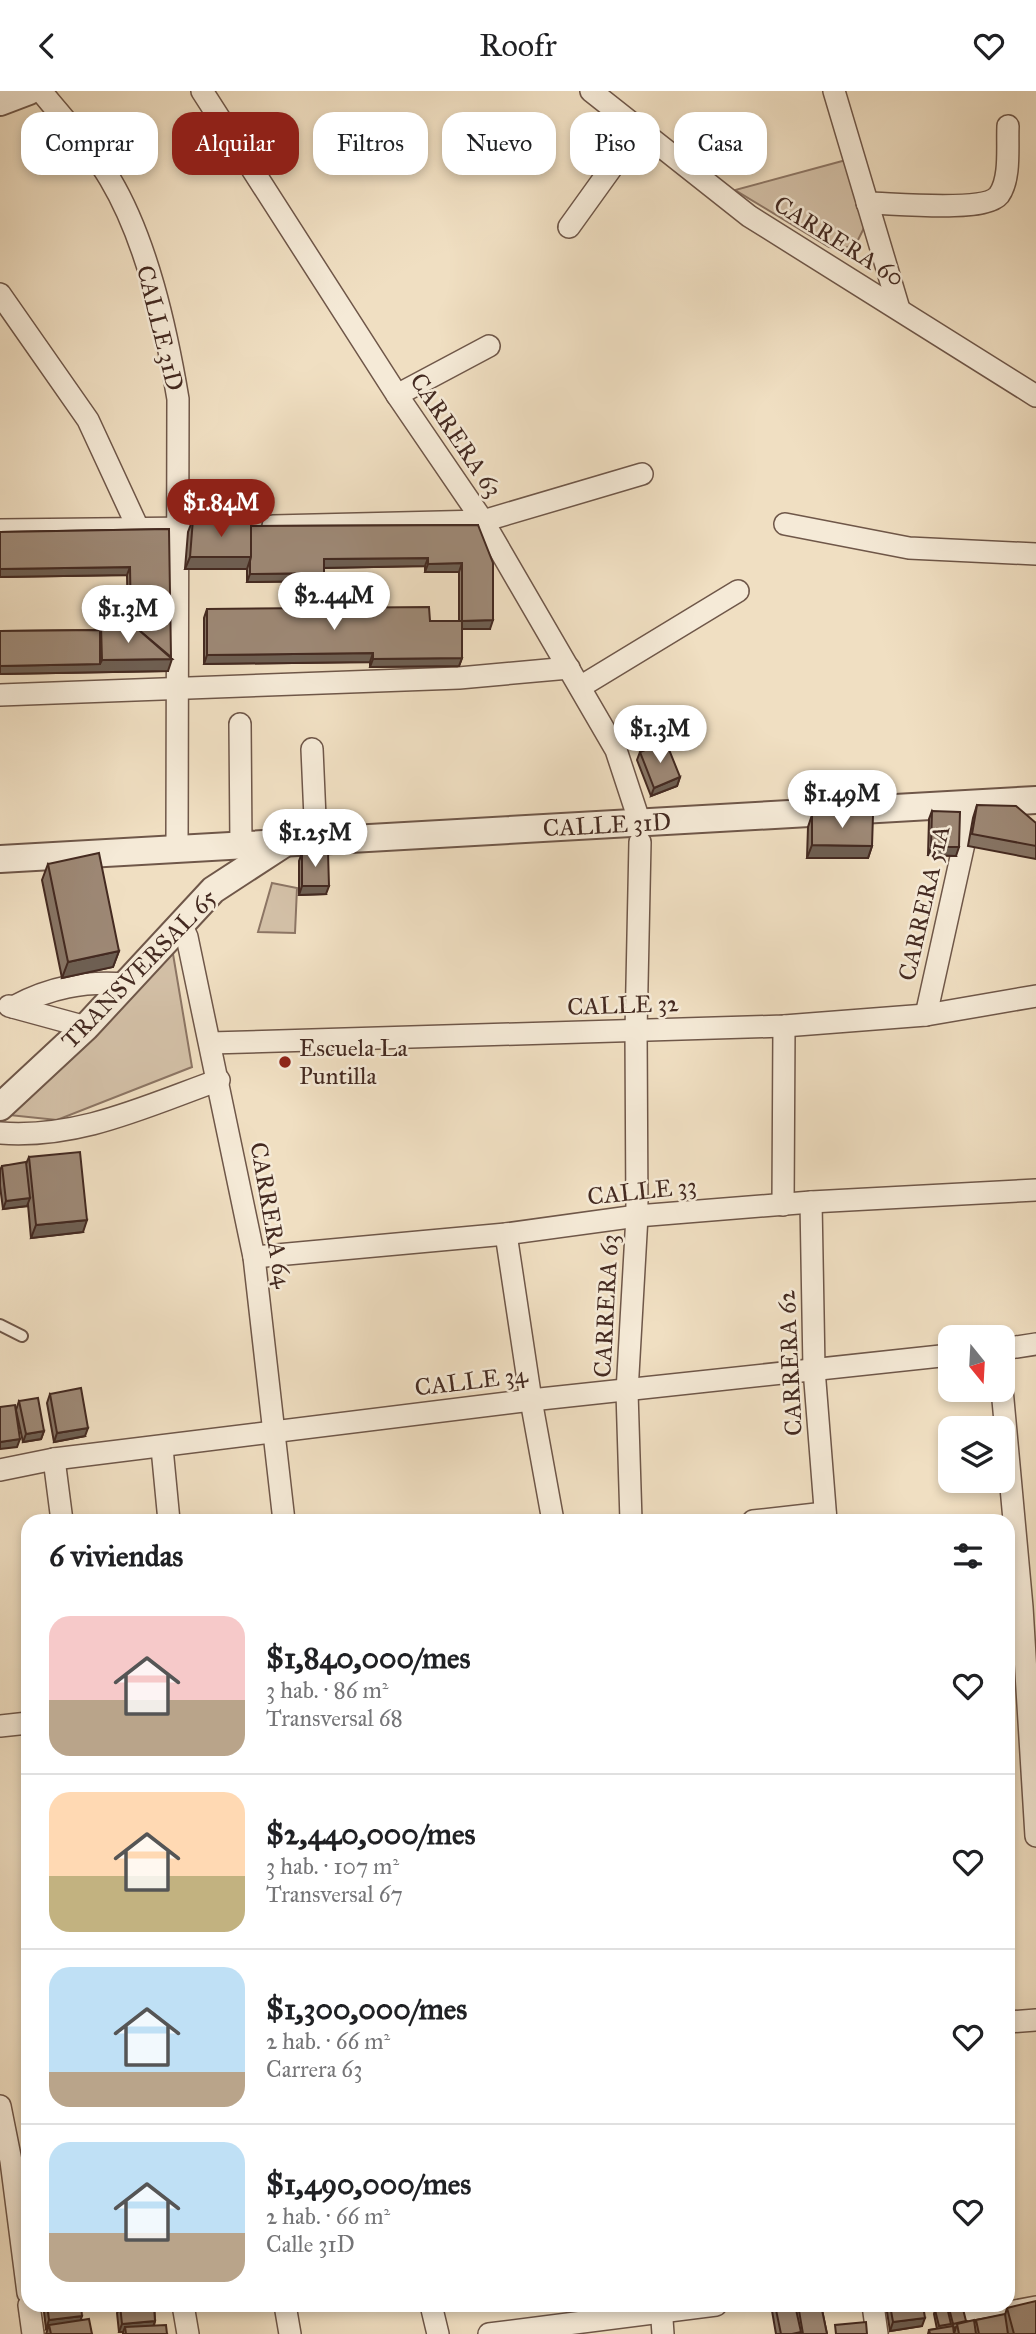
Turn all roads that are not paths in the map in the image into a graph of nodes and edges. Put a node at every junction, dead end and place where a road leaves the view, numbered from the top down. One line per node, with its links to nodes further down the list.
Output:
1 (29, 91): 6 (street)
2 (41, 91): 23 (street, CALLE 31D)
3 (202, 91): 16 (street, CARRERA 63)
4 (591, 91): 7 (street, CARRERA 60)
5 (834, 91): 11 (street)
6 (0, 102)
7 (616, 112)
8 (1008, 126): 11 (street)
9 (660, 148): 14 (street, CARRERA 60)
10 (606, 175): 12 (street)
11 (867, 203): 14 (street)
12 (569, 227)
13 (0, 294): 22 (street)
14 (899, 309): 17 (street, CARRERA 60)
15 (489, 346): 16 (street)
16 (397, 395): 19 (street, CARRERA 63)
17 (1036, 396)
18 (642, 474): 19 (street)
19 (483, 521): 21 (street); 28 (street, CARRERA 63)
20 (785, 524): 26 (street)
21 (248, 527)
22 (138, 528): 23 (street); 25 (street)
23 (180, 528): 24 (street); 30 (street, CALLE 31D)
24 (207, 528)
25 (0, 530)
26 (1036, 554)
27 (738, 591): 29 (street)
28 (569, 668): 29 (street, CARRERA 63); 30 (street)
29 (580, 687): 36 (street, CARRERA 63)
30 (178, 688): 31 (street); 40 (street, CALLE 31D)
31 (0, 695)
32 (240, 724): 39 (street)
33 (312, 749): 37 (street)
34 (1036, 800): 35 (street, CALLE 31D)
35 (973, 803): 36 (street, CALLE 31D); 46 (street, CARRERA 51A)
36 (640, 832): 37 (street, CALLE 31D); 49 (street, CARRERA 63)
37 (316, 841): 38 (street, CALLE 31D)
38 (286, 843): 39 (street, CALLE 31D); 42 (street, TRANSVERSAL 65)
39 (241, 845): 40 (street, CALLE 31D)
40 (177, 849): 41 (street, CALLE 31D)
41 (0, 859)
42 (181, 924): 43 (street, TRANSVERSAL 65); 50 (street, CARRERA 64)
43 (126, 984): 45 (street); 48 (street, TRANSVERSAL 65)
44 (1036, 996): 46 (street, CALLE 32)
45 (7, 1005): 48 (street)
46 (926, 1015): 47 (street, CALLE 32)
47 (784, 1026): 49 (street, CALLE 32); 56 (street)
48 (86, 1027): 52 (street, TRANSVERSAL 65)
49 (636, 1031): 50 (street, CALLE 32); 57 (street, CARRERA 63)
50 (210, 1044): 51 (street, CARRERA 64)
51 (219, 1080): 53 (street); 59 (street, CARRERA 64)
52 (0, 1107)
53 (0, 1133)
54 (1036, 1190): 55 (street, CALLE 33)
55 (811, 1202): 56 (street, CALLE 33); 65 (street, CARRERA 62)
56 (783, 1205): 57 (street, CALLE 33)
57 (637, 1216): 58 (street, CALLE 33); 66 (street, CARRERA 63)
58 (506, 1234): 59 (street, CALLE 33); 67 (street)
59 (254, 1257): 69 (street, CARRERA 64)
60 (0, 1325): 61 (lane)
61 (22, 1336)
62 (1036, 1345): 63 (street)
63 (1015, 1348)
64 (938, 1356): 65 (street, CALLE 34)
65 (814, 1369): 66 (street, CALLE 34); 78 (street, CARRERA 62)
66 (628, 1392): 67 (street, CALLE 34); 77 (street, CARRERA 63)
67 (530, 1400): 69 (street, CALLE 34); 76 (street)
68 (1003, 1402): 79 (street)
69 (276, 1432): 70 (street, CALLE 34); 75 (street, CARRERA 64)
70 (162, 1448): 71 (street, CALLE 34); 74 (street)
71 (54, 1459): 72 (street, CALLE 34); 73 (street)
72 (0, 1470)
73 (61, 1514)
74 (168, 1514)
75 (283, 1514)
76 (552, 1514)
77 (631, 1514)
78 (826, 1514)
79 (1013, 1514)
80 (1015, 1531): 81 (street)
81 (1022, 1607): 84 (street)
82 (21, 1724): 83 (street)
83 (0, 1725)
84 (1036, 1836)
85 (1036, 2020): 86 (street)
86 (1015, 2022)
87 (0, 2106): 88 (street)
88 (13, 2161): 89 (street)
89 (21, 2231)
90 (1036, 2307): 91 (street)
91 (1015, 2311)
92 (30, 2312): 102 (street)
93 (184, 2312): 103 (street)
94 (286, 2312): 104 (street)
95 (433, 2312): 105 (street)
96 (632, 2312): 101 (street)
97 (661, 2312): 107 (street)
98 (874, 2312): 108 (street)
99 (976, 2312): 100 (street)
100 (1010, 2312)
101 (566, 2321): 106 (street)
102 (33, 2334)
103 (188, 2334)
104 (290, 2334)
105 (438, 2334)
106 (489, 2334)
107 (663, 2334)
108 (877, 2334)

